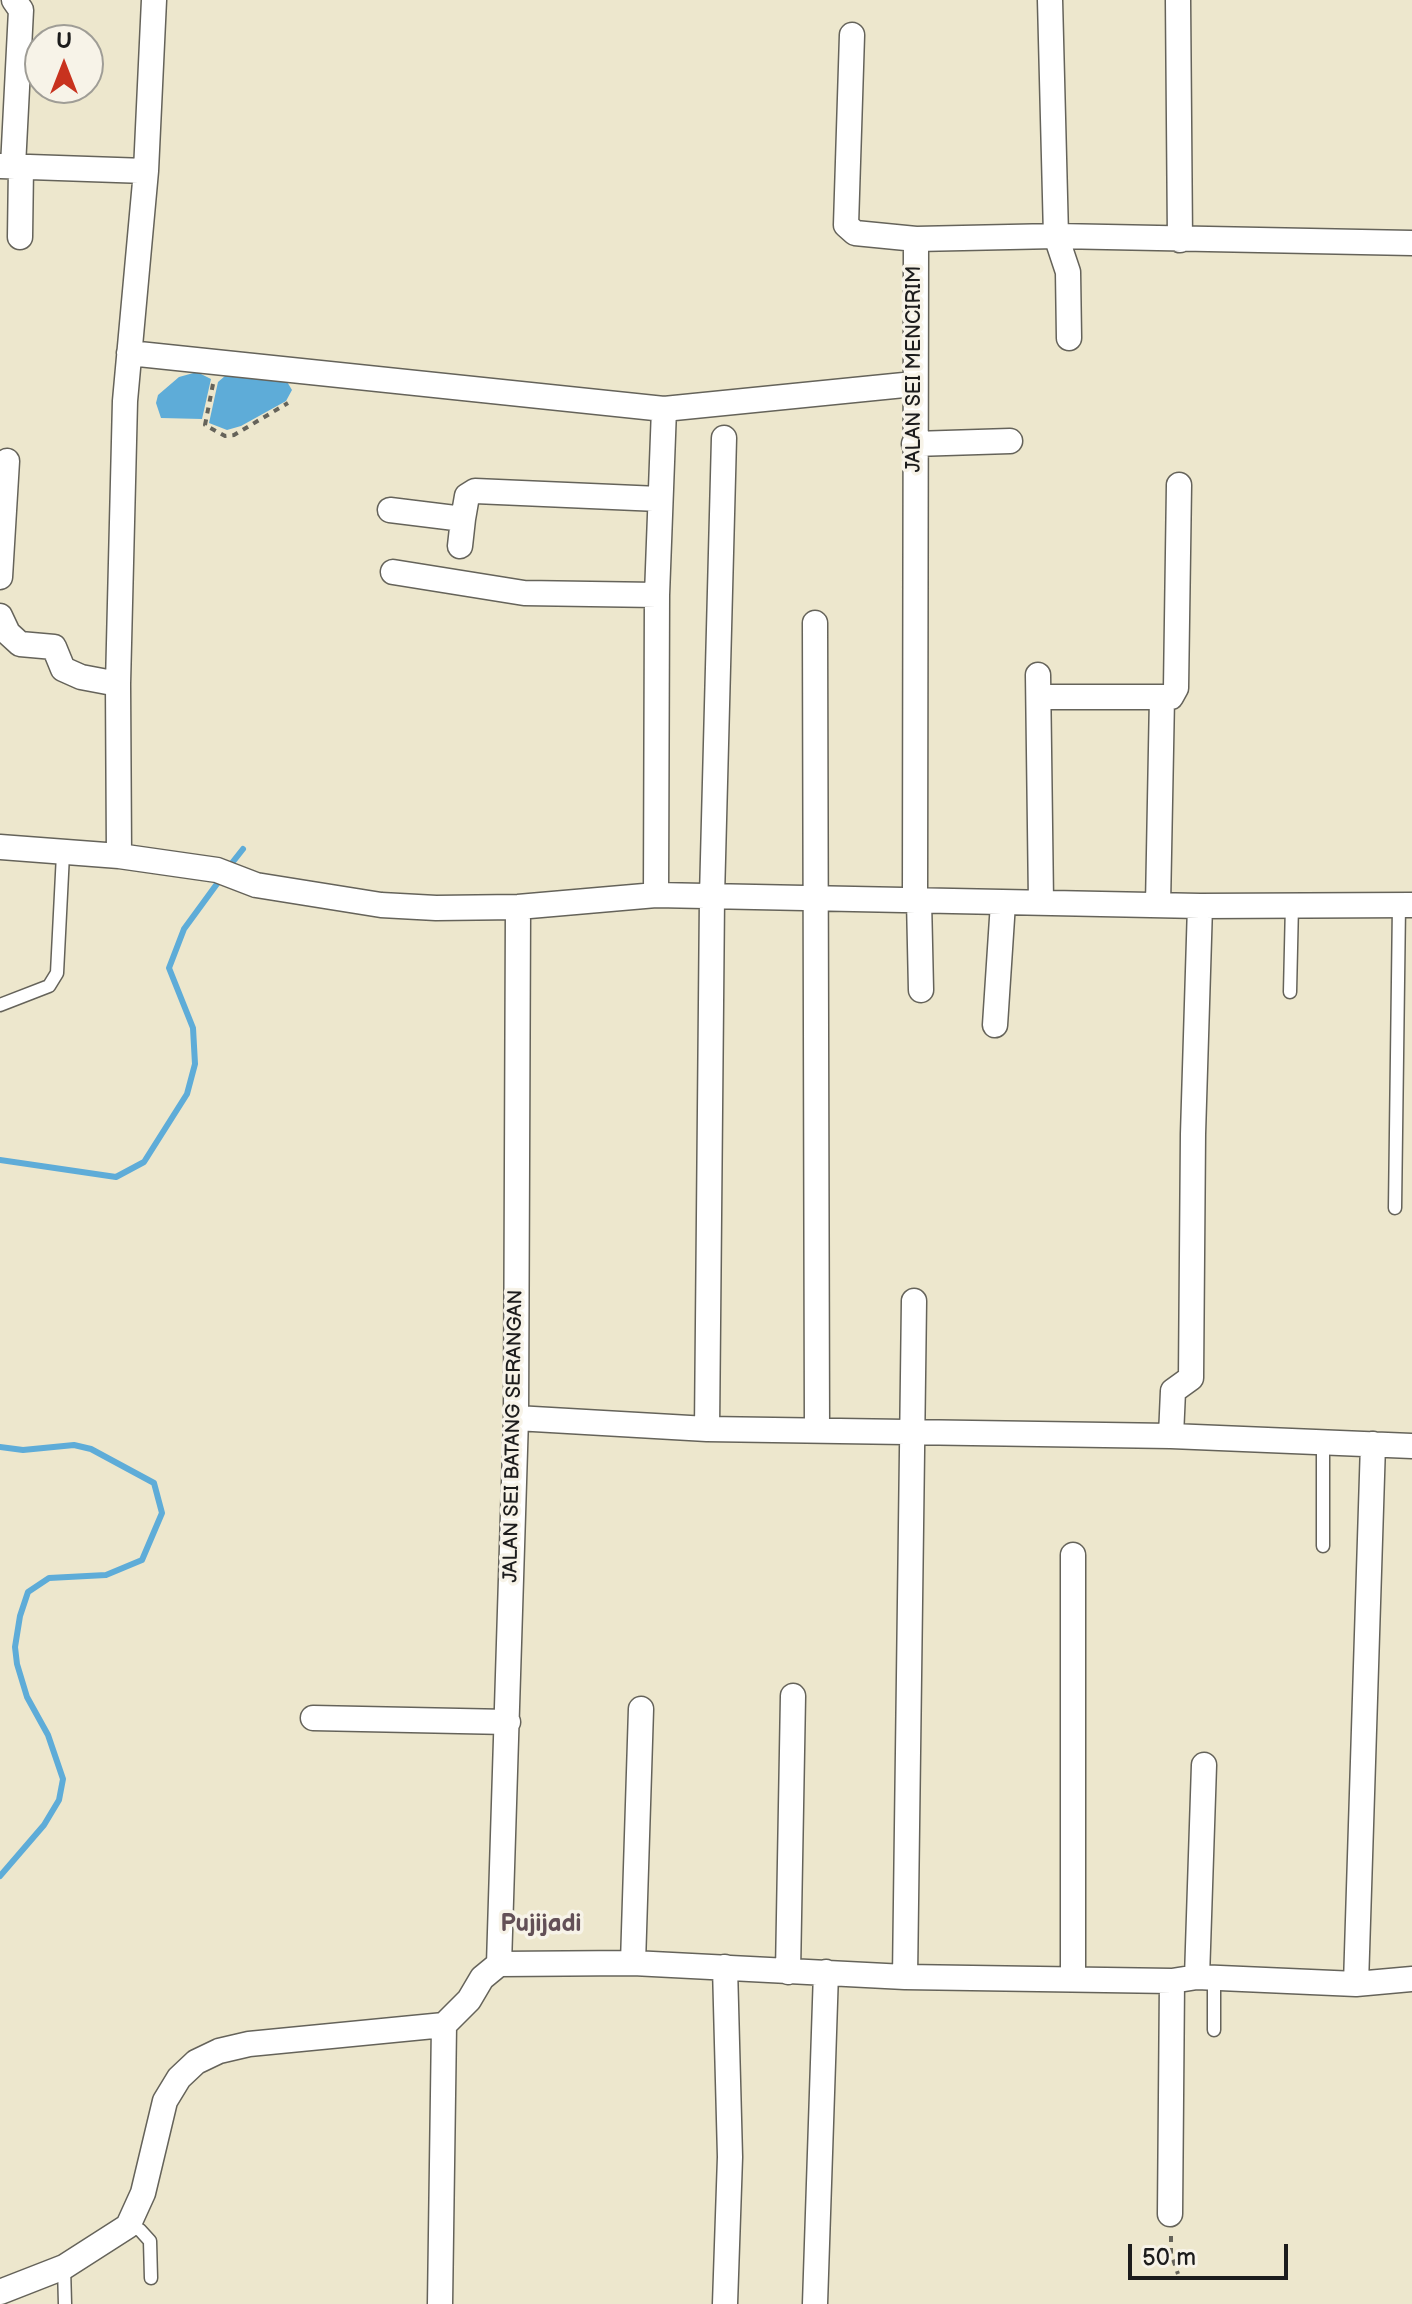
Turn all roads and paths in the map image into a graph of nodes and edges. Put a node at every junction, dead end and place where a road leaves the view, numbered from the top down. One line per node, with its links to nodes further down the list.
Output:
1 (14, 0): 6 (street)
2 (154, 0): 8 (street)
3 (1050, 0): 9 (street)
4 (1178, 0): 12 (street)
5 (852, 35): 11 (street)
6 (8, 80): 7 (street)
7 (12, 166): 8 (street); 10 (street)
8 (146, 171): 15 (street)
9 (1056, 236): 11 (street, JALAN SEI MENCIRIM); 12 (street, JALAN SEI MENCIRIM); 14 (street)
10 (20, 237)
11 (916, 239): 17 (street, JALAN SEI MENCIRIM)
12 (1180, 240): 13 (street, JALAN SEI MENCIRIM)
13 (1412, 243)
14 (1069, 338)
15 (129, 353): 16 (street); 34 (street)
16 (219, 362): 18 (path); 19 (street)
17 (914, 384): 19 (street); 22 (street, JALAN SEI MENCIRIM)
18 (288, 403)
19 (664, 409): 25 (street)
20 (724, 438): 40 (street)
21 (1010, 441): 22 (street)
22 (914, 444): 42 (street, JALAN SEI MENCIRIM)
23 (7, 461): 30 (street)
24 (1179, 485): 35 (street)
25 (659, 499): 27 (street); 31 (street)
26 (390, 510): 27 (street)
27 (463, 519): 28 (street)
28 (460, 546)
29 (393, 572): 31 (street)
30 (0, 577)
31 (657, 595): 39 (street)
32 (0, 616): 34 (street)
33 (815, 623): 41 (street)
34 (118, 684): 38 (street)
35 (1162, 697): 43 (street); 46 (street)
36 (0, 847): 37 (street)
37 (63, 854): 38 (street); 52 (lane)
38 (119, 856): 49 (street)
39 (656, 895): 40 (street); 49 (street)
40 (712, 897): 41 (street); 57 (street)
41 (816, 900): 42 (street); 58 (street)
42 (917, 900): 44 (street); 50 (street, JALAN SEI MENCIRIM)
43 (1041, 902): 44 (street); 46 (street)
44 (1003, 903): 53 (street)
45 (1292, 904): 47 (street); 48 (street); 51 (lane)
46 (1158, 905): 48 (street)
47 (1405, 905): 54 (lane)
48 (1200, 906): 60 (street)
49 (518, 907): 56 (street, JALAN SEI BATANG SERANGAN)
50 (921, 990)
51 (1290, 992)
52 (0, 1005)
53 (995, 1025)
54 (1395, 1208)
55 (914, 1301): 59 (street)
56 (516, 1418): 57 (street); 69 (street, JALAN SEI BATANG SERANGAN)
57 (707, 1429): 58 (street)
58 (817, 1430): 59 (street)
59 (912, 1430): 60 (street); 76 (street)
60 (1171, 1436): 61 (street)
61 (1323, 1442): 62 (street); 64 (lane)
62 (1373, 1444): 63 (street); 81 (street)
63 (1412, 1446)
64 (1323, 1546)
65 (1073, 1555): 77 (street)
66 (793, 1696): 74 (street)
67 (641, 1709): 71 (street)
68 (313, 1718): 69 (street)
69 (508, 1722): 72 (street, JALAN SEI BATANG SERANGAN)
70 (1204, 1765): 78 (street)
71 (633, 1963): 72 (street); 73 (street)
72 (499, 1964): 82 (street)
73 (725, 1967): 74 (street); 92 (street)
74 (788, 1972): 75 (street)
75 (826, 1972): 76 (street); 93 (street)
76 (905, 1977): 77 (street)
77 (1073, 1978): 80 (street)
78 (1206, 1979): 80 (street); 81 (street); 83 (lane)
79 (1412, 1979): 81 (street)
80 (1172, 1981): 84 (street)
81 (1356, 1984)
82 (444, 2025): 85 (street); 91 (street)
83 (1214, 2030)
84 (1170, 2214): 87 (path)
85 (128, 2226): 86 (street); 88 (lane)
86 (64, 2267): 89 (street); 90 (lane)
87 (1178, 2274)
88 (151, 2278)
89 (0, 2292)
90 (65, 2304)
91 (440, 2304)
92 (725, 2304)
93 (815, 2304)

